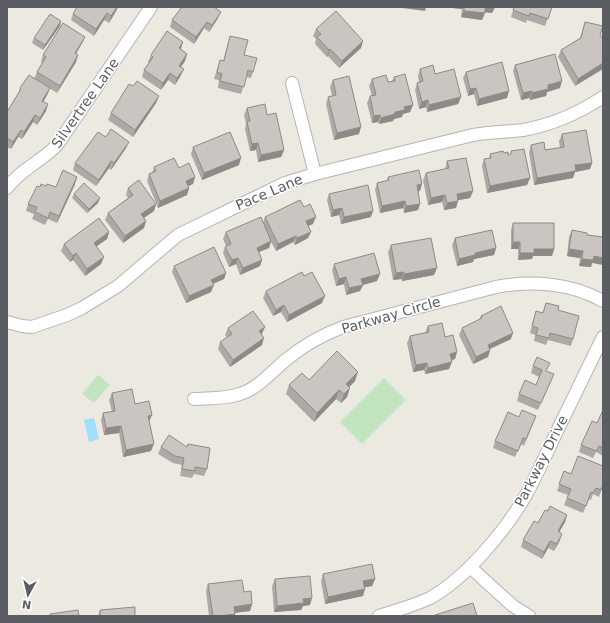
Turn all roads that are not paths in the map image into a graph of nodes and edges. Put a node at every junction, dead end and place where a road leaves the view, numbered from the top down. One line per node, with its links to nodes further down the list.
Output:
1 (151, 7): 5 (street, Silvertree Lane)
2 (292, 83): 4 (street)
3 (603, 97): 4 (street, Pace Lane)
4 (315, 174): 7 (street, Pace Lane)
5 (7, 188)
6 (603, 301): 9 (street, Parkway Circle)
7 (7, 322)
8 (603, 337): 10 (street, Parkway Drive)
9 (194, 399)
10 (470, 567): 11 (street, Parkway Drive); 12 (street)
11 (379, 616)
12 (528, 616)

